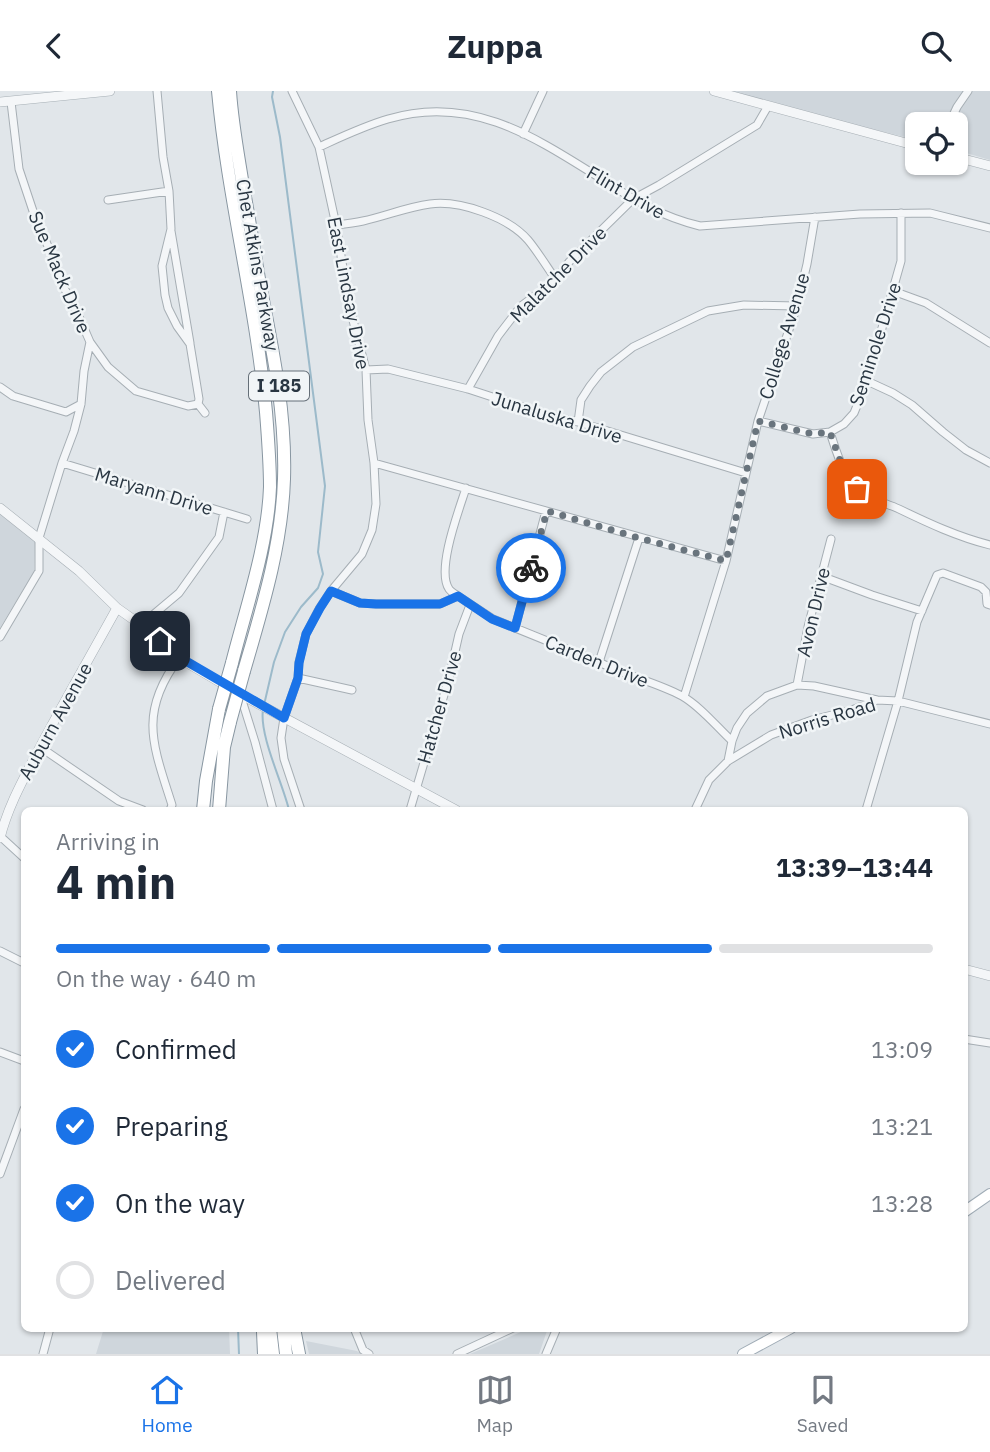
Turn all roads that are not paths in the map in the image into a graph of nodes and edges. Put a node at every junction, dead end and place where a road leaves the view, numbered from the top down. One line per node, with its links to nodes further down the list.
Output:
1 (110, 91): 8 (street)
2 (157, 91): 17 (street)
3 (292, 91): 14 (street, East Lindsay Drive)
4 (543, 91): 12 (street)
5 (714, 91): 10 (street)
6 (968, 91): 11 (street)
7 (224, 96): 82 (highway, Chet Atkins Parkway / I 185, bridge); 83 (highway, Chet Atkins Parkway / I 185, bridge)
8 (11, 101): 9 (street); 28 (street, Sue Mack Drive)
9 (0, 103)
10 (768, 106): 13 (street); 18 (street, Malatche Drive)
11 (955, 112)
12 (523, 134): 14 (street, Flint Drive); 18 (street, Flint Drive)
13 (905, 143)
14 (319, 147): 22 (street, East Lindsay Drive)
15 (968, 160): 16 (street)
16 (990, 166)
17 (169, 191): 19 (street); 24 (street)
18 (632, 199): 21 (street, Flint Drive); 25 (street, Malatche Drive)
19 (108, 200)
20 (901, 213): 21 (street, Flint Drive); 23 (street, Flint Drive); 26 (street, Seminole Drive)
21 (815, 218): 27 (street, College Avenue)
22 (336, 225): 25 (street); 31 (street, East Lindsay Drive)
23 (990, 227)
24 (171, 229): 30 (street); 30 (street)
25 (556, 280): 34 (street, Malatche Drive)
26 (893, 291): 29 (street); 32 (street, Seminole Drive)
27 (797, 306): 38 (street, College Avenue); 39 (street)
28 (90, 342): 35 (street, Sue Mack Drive); 36 (street)
29 (990, 343)
30 (190, 344): 36 (street)
31 (366, 370): 34 (street, Junaluska Drive); 43 (street, East Lindsay Drive)
32 (867, 381): 40 (street, Seminole Drive); 42 (street)
33 (0, 387): 35 (street)
34 (468, 389): 39 (street, Junaluska Drive)
35 (81, 404): 41 (street, Sue Mack Drive)
36 (198, 404): 37 (street)
37 (205, 413)
38 (758, 421): 40 (street); 44 (street, College Avenue)
39 (578, 422): 44 (street, Junaluska Drive)
40 (830, 432): 53 (street)
41 (62, 463): 48 (street, Maryann Drive); 50 (street, Sue Mack Drive)
42 (990, 463)
43 (374, 464): 45 (street); 56 (street, East Lindsay Drive)
44 (747, 473): 54 (street, College Avenue)
45 (466, 488): 47 (street); 57 (street)
46 (0, 508): 50 (street)
47 (547, 511): 51 (street); 63 (street)
48 (225, 512): 49 (street, Maryann Drive); 62 (street)
49 (247, 519)
50 (39, 538): 60 (street); 64 (street, Sue Mack Drive)
51 (639, 538): 54 (street); 66 (street)
52 (831, 539): 55 (street, Avon Drive)
53 (990, 545)
54 (726, 561): 71 (street, College Avenue)
55 (821, 576): 61 (street); 68 (street, Avon Drive)
56 (331, 591): 57 (street); 67 (street, East Lindsay Drive)
57 (458, 596): 58 (street, Carden Drive)
58 (470, 605): 63 (street, Carden Drive); 79 (street, Hatcher Drive)
59 (990, 605): 61 (street)
60 (117, 608): 62 (street); 77 (street, Auburn Avenue)
61 (922, 611): 73 (street)
62 (141, 625): 65 (street)
63 (515, 628): 66 (street, Carden Drive)
64 (0, 637)
65 (179, 657): 70 (street); 81 (street)
66 (600, 662): 71 (street, Carden Drive)
67 (298, 678): 69 (street); 74 (street, East Lindsay Drive)
68 (797, 685): 72 (street); 76 (street)
69 (352, 690)
70 (240, 694): 74 (street); 84 (street)
71 (684, 697): 76 (street, Carden Drive)
72 (877, 701): 73 (street, Norris Road); 78 (street, Norris Road)
73 (898, 701): 75 (street, Norris Road); 89 (street)
74 (284, 718): 79 (street); 85 (street, East Lindsay Drive)
75 (990, 724)
76 (732, 741): 78 (street)
77 (40, 747): 80 (street); 90 (street, Auburn Avenue)
78 (728, 761): 88 (street, Norris Road)
79 (415, 789): 86 (street, Hatcher Drive); 87 (street)
80 (135, 807)
81 (171, 807)
82 (203, 807)
83 (219, 807)
84 (272, 807)
85 (300, 807)
86 (411, 807)
87 (451, 807)
88 (696, 807)
89 (867, 807)
90 (0, 837): 91 (street)
91 (21, 854)
92 (0, 951): 93 (street)
93 (21, 962)
94 (968, 970): 95 (street)
95 (990, 976)
96 (968, 1040): 97 (street)
97 (990, 1043)
98 (0, 1052): 99 (street)
99 (21, 1060)
100 (21, 1117): 101 (street)
101 (0, 1174)
102 (990, 1194): 103 (main road)
103 (968, 1209)
104 (49, 1332): 115 (street)
105 (262, 1332): 116 (highway)
106 (270, 1332): 117 (highway)
107 (283, 1332): 118 (highway)
108 (295, 1332): 119 (highway)
109 (356, 1332): 120 (street)
110 (488, 1332): 114 (street)
111 (505, 1332): 114 (street)
112 (555, 1332): 122 (street)
113 (777, 1332): 123 (main road)
114 (487, 1341): 121 (street)
115 (43, 1354)
116 (264, 1354)
117 (273, 1354)
118 (286, 1354)
119 (299, 1354)
120 (369, 1354)
121 (457, 1354)
122 (546, 1354)
123 (743, 1354)

